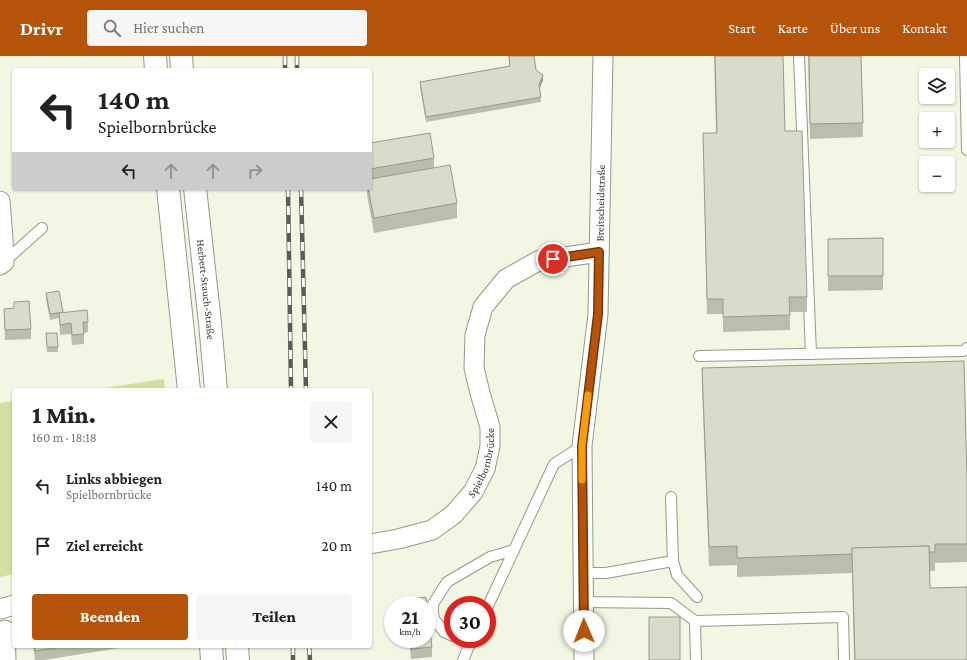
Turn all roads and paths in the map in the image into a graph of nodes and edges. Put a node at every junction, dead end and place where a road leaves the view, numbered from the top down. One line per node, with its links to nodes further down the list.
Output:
1 (154, 56): 6 (main road)
2 (181, 56): 7 (main road)
3 (603, 56): 13 (street, Breitscheidstraße)
4 (799, 56): 16 (lane)
5 (965, 56): 8 (lane)
6 (156, 68)
7 (182, 68)
8 (967, 150)
9 (168, 190): 18 (main road)
10 (195, 190): 19 (main road, Herbert-Stauch-Straße)
11 (0, 201): 14 (street)
12 (42, 228): 14 (lane)
13 (599, 252): 20 (street, Breitscheidstraße); 22 (street, Spielbornbrücke)
14 (2, 264)
15 (967, 348): 16 (lane)
16 (811, 354): 17 (lane)
17 (699, 356)
18 (189, 388)
19 (216, 388)
20 (582, 446): 23 (lane); 25 (street, Breitscheidstraße)
21 (671, 497): 24 (lane)
22 (372, 544)
23 (514, 550): 26 (lane); 33 (lane)
24 (673, 561): 25 (lane); 27 (lane)
25 (583, 573): 28 (street, Breitscheidstraße)
26 (493, 596)
27 (697, 597)
28 (583, 602): 31 (lane); 41 (street, Breitscheidstraße)
29 (12, 606): 30 (street)
30 (0, 609)
31 (695, 620): 42 (lane); 43 (lane)
32 (5, 630): 37 (street)
33 (444, 632)
34 (211, 648): 38 (main road)
35 (237, 648): 39 (main road)
36 (468, 648): 40 (lane)
37 (6, 660)
38 (212, 660)
39 (238, 660)
40 (462, 660)
41 (584, 660)
42 (696, 660)
43 (844, 660)

